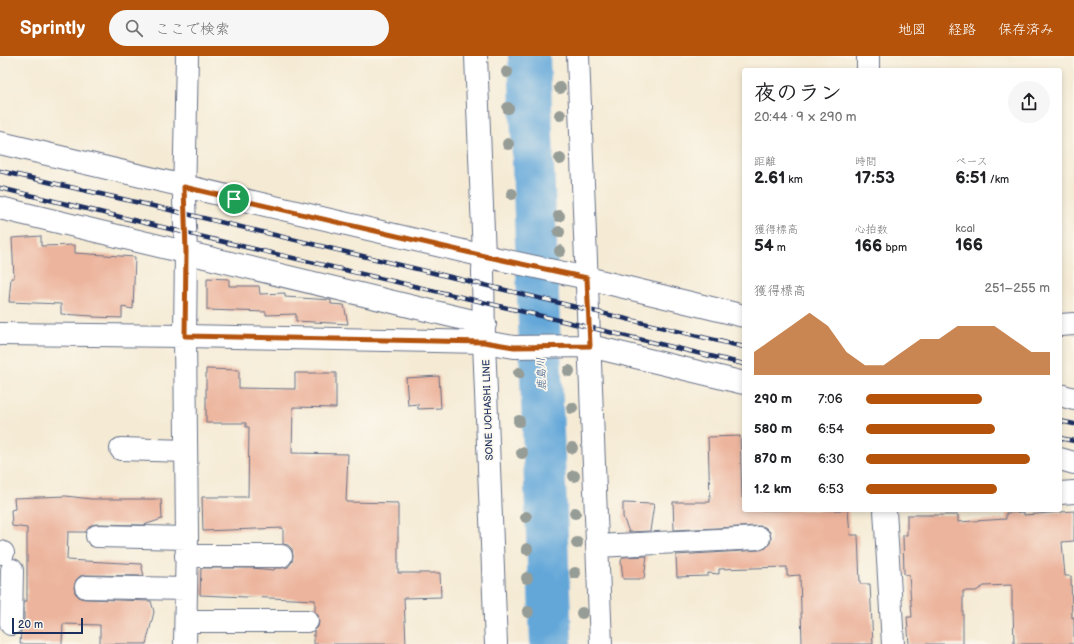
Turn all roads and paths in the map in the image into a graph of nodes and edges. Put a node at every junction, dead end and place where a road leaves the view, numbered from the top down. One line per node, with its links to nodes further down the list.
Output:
1 (187, 56): 7 (street)
2 (476, 56): 10 (street, SONE UOHASHI LINE)
3 (578, 56): 11 (street)
4 (868, 56): 5 (street)
5 (868, 68)
6 (0, 143): 7 (street)
7 (184, 187): 9 (street); 10 (street)
8 (0, 208): 9 (street)
9 (186, 252): 15 (street); 17 (street)
10 (484, 256): 11 (street); 15 (street, SONE UOHASHI LINE)
11 (580, 282): 12 (street); 18 (street)
12 (742, 316)
13 (1074, 324): 14 (street)
14 (1062, 325)
15 (484, 333): 17 (street); 18 (street); 42 (street, SONE UOHASHI LINE)
16 (0, 334): 17 (street)
17 (185, 336): 23 (street)
18 (590, 346): 19 (street); 31 (street)
19 (742, 383)
20 (1062, 396): 21 (street)
21 (1074, 399)
22 (121, 449): 23 (street)
23 (186, 451): 32 (street)
24 (1062, 460): 25 (street)
25 (1074, 463)
26 (1074, 492): 27 (street)
27 (1062, 493)
28 (885, 512): 44 (street)
29 (97, 536): 32 (street)
30 (759, 538): 31 (street)
31 (597, 546): 43 (street)
32 (187, 547): 33 (street); 36 (street)
33 (281, 556)
34 (5, 558): 37 (street)
35 (86, 587): 36 (street)
36 (186, 589): 38 (street)
37 (6, 592): 40 (street)
38 (186, 621): 39 (street); 41 (street)
39 (307, 621)
40 (11, 624)
41 (185, 644)
42 (496, 644)
43 (601, 644)
44 (893, 644)

